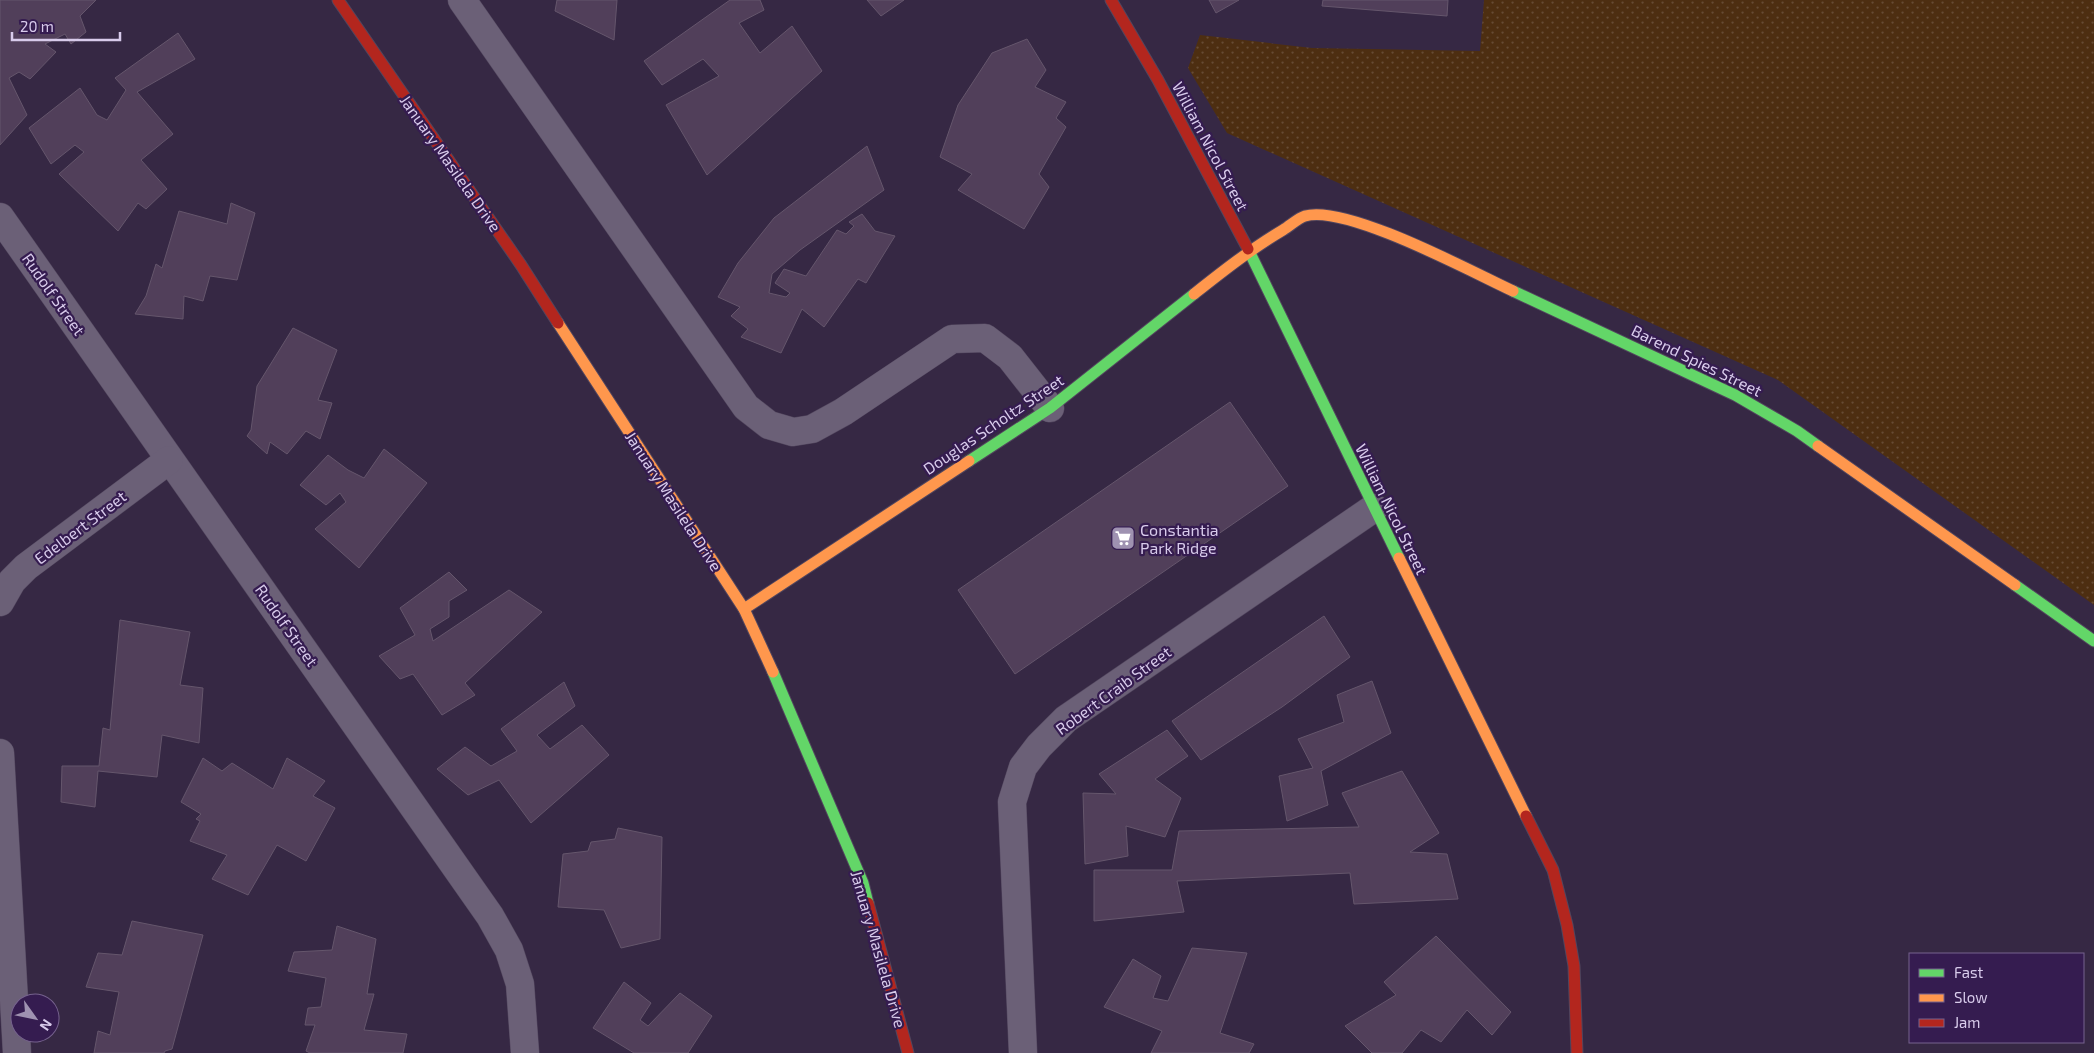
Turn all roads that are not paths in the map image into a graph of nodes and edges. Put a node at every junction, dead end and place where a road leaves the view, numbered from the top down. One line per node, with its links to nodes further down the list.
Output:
1 (338, 0): 10 (street, January Masilela Drive)
2 (462, 0): 6 (street)
3 (1111, 0): 5 (street, William Nicol Street)
4 (0, 217): 7 (street, Rudolf Street)
5 (1249, 251): 6 (street, Douglas Scholtz Street); 8 (street, William Nicol Street); 11 (street, Barend Spies Street)
6 (1050, 408): 10 (street, Douglas Scholtz Street)
7 (169, 460): 9 (street, Edelbert Street); 14 (street, Rudolf Street)
8 (1374, 508): 16 (street, Robert Craib Street); 17 (street, William Nicol Street)
9 (0, 602)
10 (744, 609): 15 (street, January Masilela Drive)
11 (2094, 641)
12 (0, 753): 13 (street)
13 (17, 1053)
14 (525, 1053)
15 (908, 1053)
16 (1023, 1053)
17 (1577, 1053)

